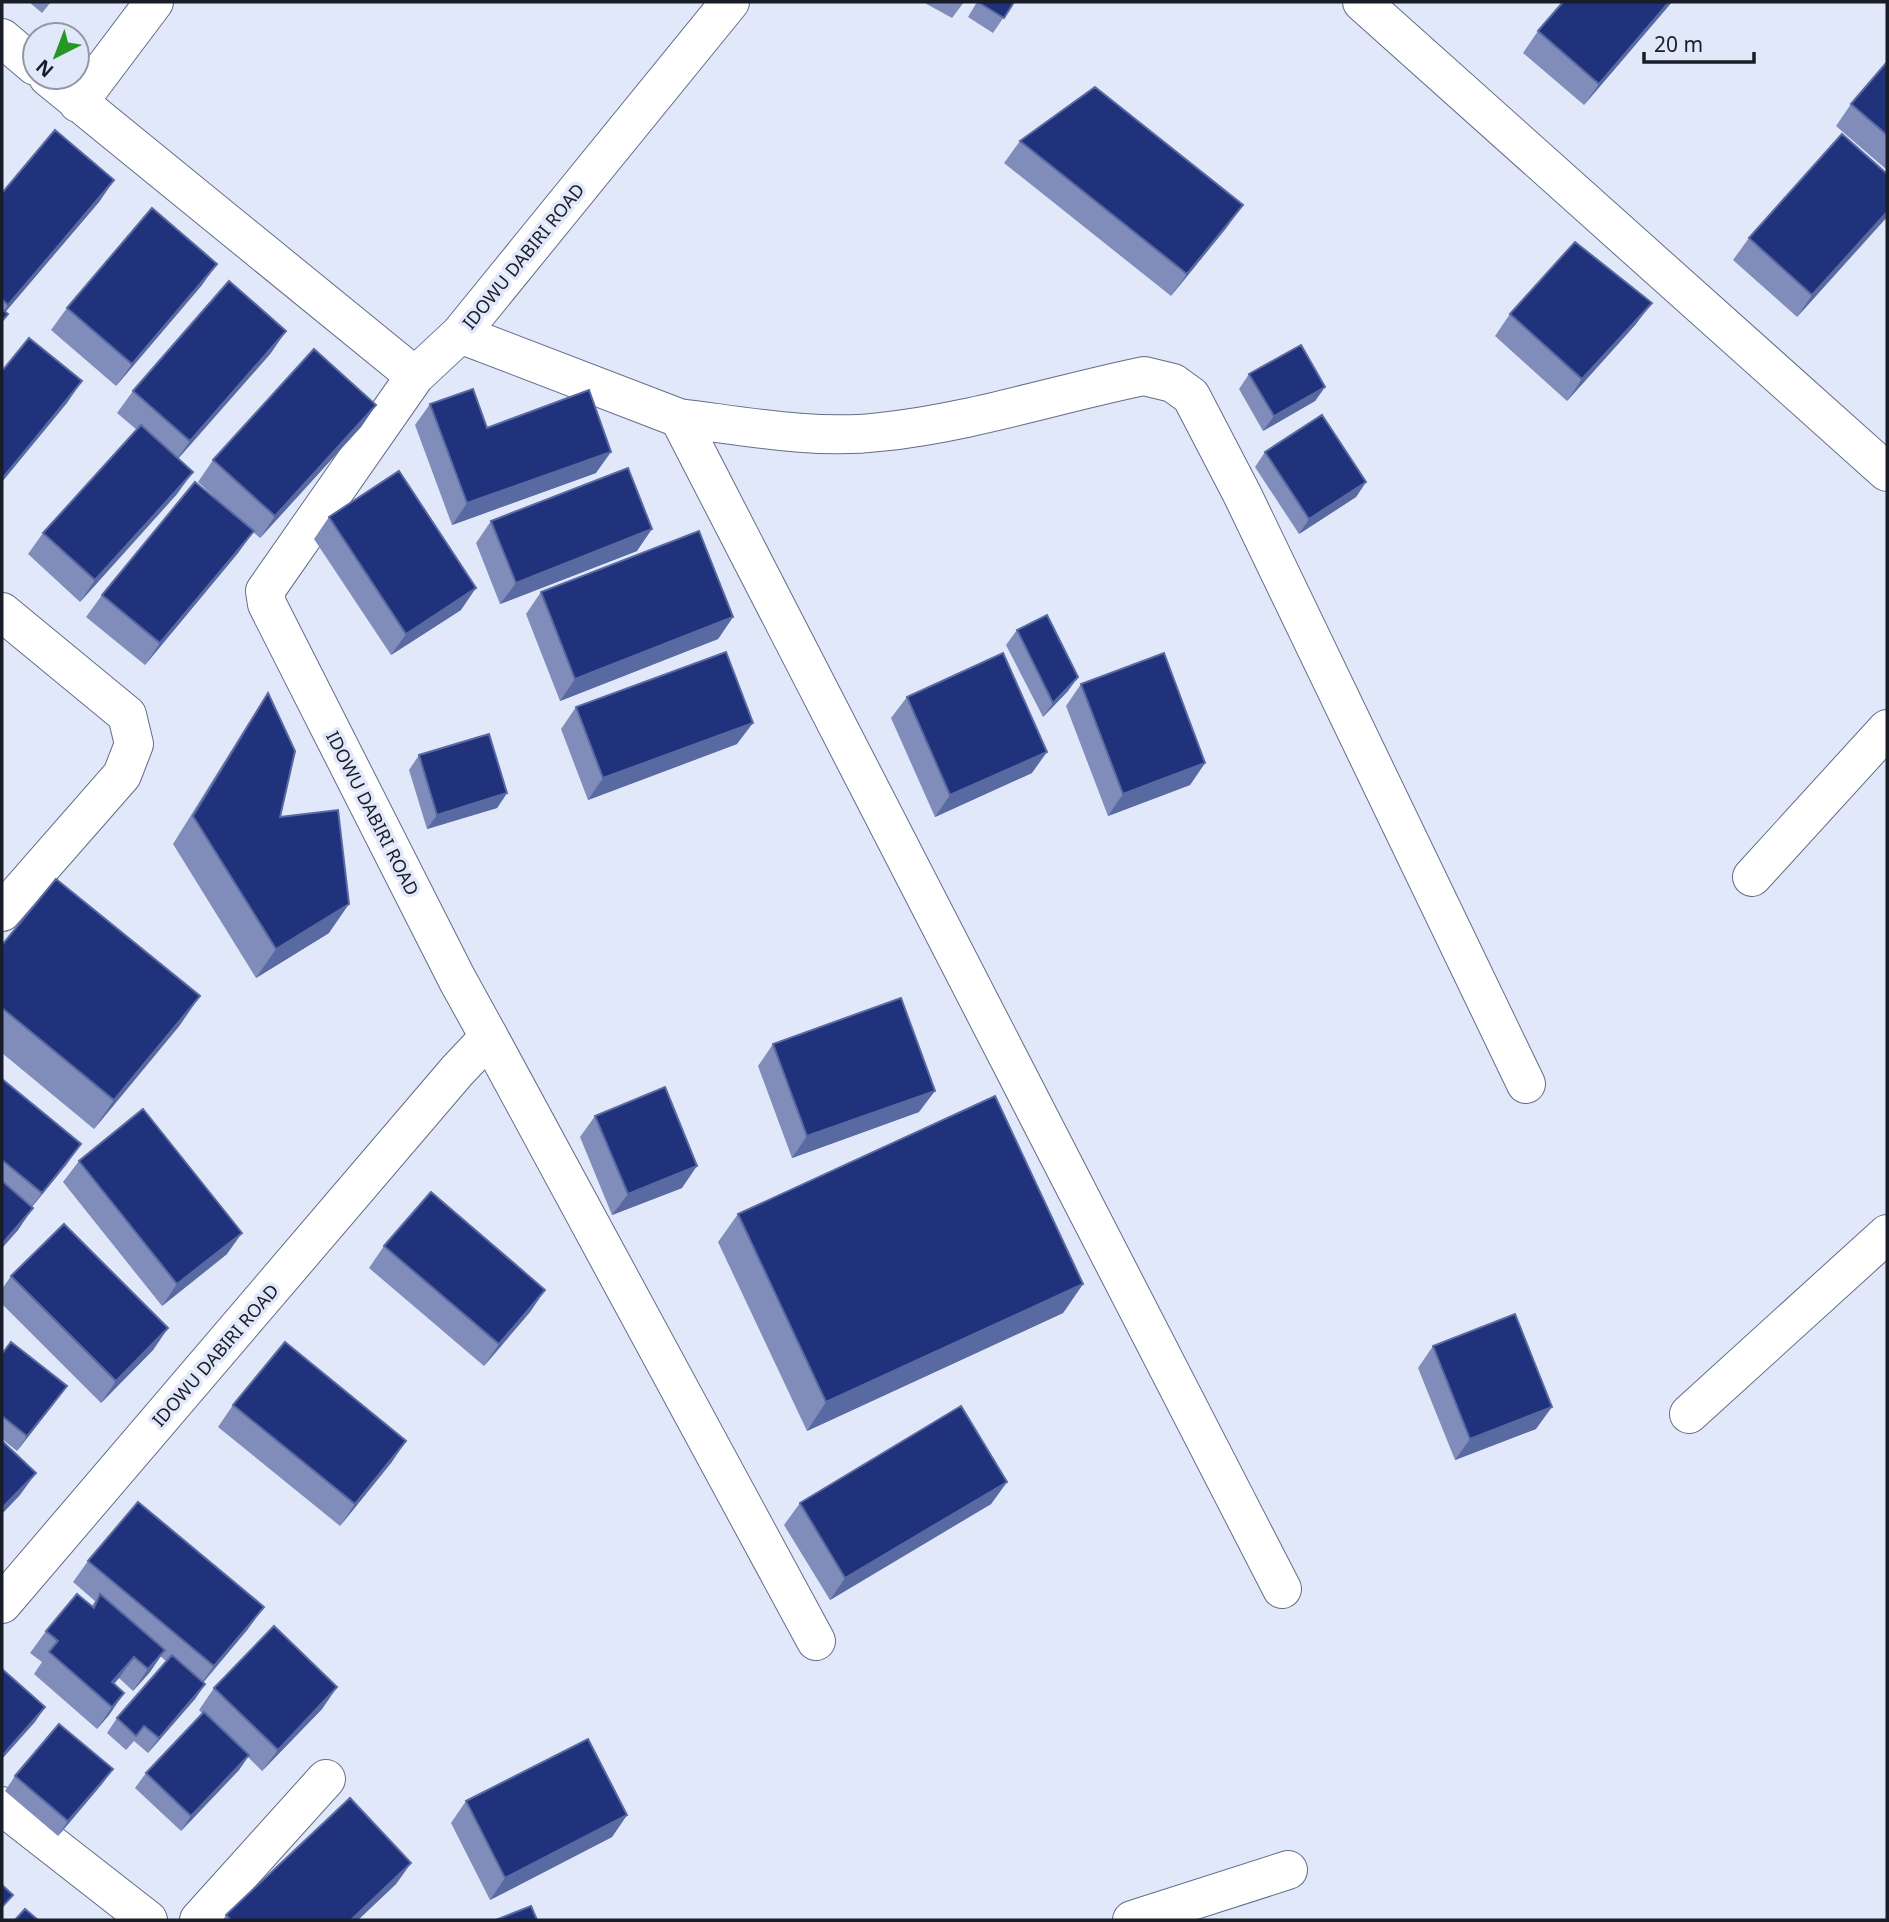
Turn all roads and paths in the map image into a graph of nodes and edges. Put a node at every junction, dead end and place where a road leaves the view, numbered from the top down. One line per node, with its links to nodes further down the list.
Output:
1 (154, 2): 7 (street)
2 (730, 2): 8 (street, IDOWU DABIRI ROAD)
3 (1362, 2): 11 (street)
4 (2, 38): 5 (street)
5 (21, 54)
6 (64, 91): 7 (street)
7 (78, 103): 9 (street)
8 (460, 334): 9 (street, IDOWU DABIRI ROAD); 10 (street)
9 (415, 376): 16 (street, IDOWU DABIRI ROAD)
10 (679, 418): 17 (street); 20 (street)
11 (1887, 472)
12 (2, 612): 15 (street)
13 (1887, 729): 14 (street)
14 (1752, 877)
15 (2, 912)
16 (489, 1037): 21 (street, IDOWU DABIRI ROAD); 22 (street)
17 (1526, 1084)
18 (1887, 1234): 19 (street)
19 (1689, 1415)
20 (1282, 1589)
21 (2, 1604)
22 (816, 1641)
23 (326, 1779): 27 (street)
24 (2, 1806): 26 (street)
25 (1288, 1870): 28 (street)
26 (148, 1920)
27 (199, 1920)
28 (1132, 1920)

